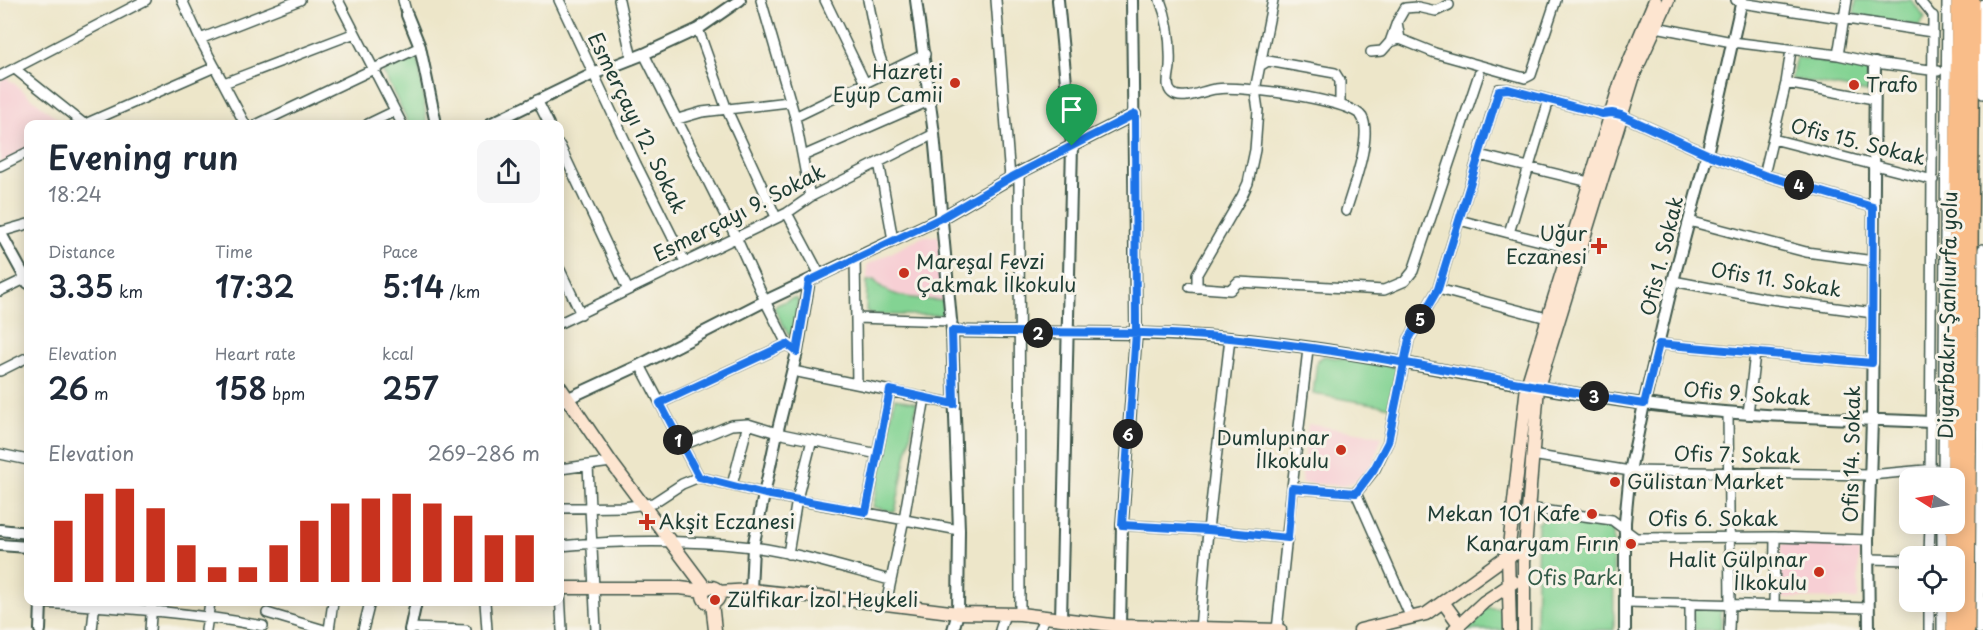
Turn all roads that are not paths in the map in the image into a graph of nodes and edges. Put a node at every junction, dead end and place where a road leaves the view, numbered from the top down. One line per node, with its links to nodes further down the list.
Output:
1 (146, 0): 53 (street)
2 (182, 0): 37 (street)
3 (300, 0): 37 (street)
4 (338, 0): 36 (street)
5 (403, 0): 29 (street)
6 (559, 0): 58 (street, Esmerçayı 12. Sokak)
7 (619, 0): 47 (street)
8 (740, 0): 34 (street)
9 (761, 0): 70 (street)
10 (825, 0): 62 (street)
11 (868, 0): 56 (street)
12 (916, 0): 45 (street)
13 (996, 0): 99 (street)
14 (1058, 0): 89 (street)
15 (1132, 0): 74 (street)
16 (1160, 0): 64 (street)
17 (1273, 0): 48 (street)
18 (1556, 0): 52 (street)
19 (1655, 0): 75 (main road)
20 (1668, 0): 33 (main road)
21 (1847, 0): 31 (street)
22 (1920, 0): 30 (street)
23 (1947, 0): 57 (street)
24 (1959, 0): 211 (highway, Diyarbakır-Şanlıurfa yolu)
25 (1972, 0): 284 (highway, Diyarbakır-Şanlıurfa yolu)
26 (1740, 1): 31 (street); 40 (street, Ofis 1. Sokak)
27 (1983, 4): 65 (street)
28 (1449, 5): 32 (street)
29 (408, 15): 41 (street)
30 (1933, 16): 35 (street)
31 (1844, 19): 35 (street); 46 (street)
32 (1397, 22): 38 (street); 39 (street)
33 (1656, 27): 40 (street); 75 (main road)
34 (698, 29): 44 (street); 72 (street)
35 (1932, 32): 55 (street)
36 (355, 33): 54 (street); 61 (street)
37 (200, 39): 51 (street)
38 (1400, 39): 39 (street); 50 (street)
39 (1390, 42): 43 (street)
40 (1732, 42): 42 (street); 92 (street, Ofis 1. Sokak)
41 (420, 47): 54 (street); 84 (street)
42 (1791, 50): 46 (street); 63 (street)
43 (1371, 52)
44 (644, 54): 47 (street); 77 (street)
45 (925, 54): 56 (street); 69 (street)
46 (1838, 55): 49 (street)
47 (632, 59): 58 (street)
48 (1264, 63): 64 (street); 71 (street)
49 (1875, 63): 55 (street); 66 (street, Ofis 14. Sokak)
50 (1475, 64): 52 (street); 59 (street)
51 (215, 67): 61 (street); 79 (street)
52 (1487, 67): 59 (street)
53 (15, 69): 60 (street); 78 (street)
54 (373, 69): 73 (street); 81 (street)
55 (1933, 71): 57 (street); 101 (street)
56 (885, 72): 62 (street)
57 (1946, 72): 177 (street)
58 (593, 74): 67 (street); 120 (street, Esmerçayı 12. Sokak)
59 (1479, 74): 64 (street)
60 (0, 76)
61 (224, 83): 80 (street)
62 (865, 83): 76 (street)
63 (1786, 83): 66 (street); 88 (street)
64 (1255, 90): 71 (street)
65 (1983, 94)
66 (1874, 99): 96 (street, Ofis 14. Sokak)
67 (537, 100): 85 (street); 86 (street)
68 (1549, 100): 75 (street); 93 (street); 98 (street)
69 (930, 101): 87 (street); 94 (street)
70 (789, 102): 72 (street); 76 (street)
71 (1340, 105): 105 (street)
72 (727, 110): 77 (street); 107 (street)
73 (395, 111): 82 (street); 83 (street)
74 (1135, 114): 89 (street); 140 (street)
75 (1617, 114): 92 (street); 102 (main road); 155 (main road)
76 (795, 117): 94 (street)
77 (678, 119): 114 (street)
78 (80, 120)
79 (94, 120)
80 (243, 120)
81 (266, 120)
82 (376, 120)
83 (400, 120)
84 (435, 120)
85 (498, 120)
86 (547, 120)
87 (934, 134): 95 (street, Esmerçayı 9. Sokak); 108 (street)
88 (1773, 139): 96 (street, Ofis 15. Sokak); 100 (street)
89 (1072, 146): 99 (street); 139 (street)
90 (24, 154): 97 (street)
91 (564, 154): 129 (street)
92 (1707, 154): 100 (street); 110 (street, Ofis 1. Sokak)
93 (1479, 155): 98 (street); 109 (street)
94 (803, 156): 103 (street)
95 (879, 162): 103 (street, Esmerçayı 9. Sokak); 115 (street)
96 (1874, 165): 101 (street, Ofis 15. Sokak); 104 (street, Ofis 14. Sokak)
97 (0, 166)
98 (1528, 167): 102 (street); 113 (street)
99 (1014, 175): 108 (street); 138 (street)
100 (1764, 175): 104 (street)
101 (1933, 180): 166 (street)
102 (1589, 182): 116 (main road)
103 (810, 197): 106 (street, Esmerçayı 9. Sokak)
104 (1873, 207): 119 (street, Ofis 14. Sokak)
105 (1346, 211)
106 (787, 213): 107 (street, Esmerçayı 9. Sokak); 122 (street)
107 (776, 217): 114 (street, Esmerçayı 9. Sokak)
108 (943, 217): 115 (street); 137 (street)
109 (1459, 220): 113 (street); 128 (street)
110 (1689, 221): 119 (street); 126 (street, Ofis 1. Sokak)
111 (24, 225): 112 (street)
112 (0, 232): 123 (street)
113 (1509, 232): 116 (street)
114 (736, 237): 120 (street, Esmerçayı 9. Sokak); 131 (street)
115 (893, 240): 118 (street)
116 (1569, 248): 135 (main road)
117 (1983, 249): 121 (street)
118 (855, 258): 122 (street); 134 (street)
119 (1874, 261): 132 (street, Ofis 14. Sokak)
120 (685, 262): 129 (street, Esmerçayı 9. Sokak)
121 (1983, 271): 152 (street)
122 (820, 275): 125 (street)
123 (24, 276)
124 (564, 278): 133 (street)
125 (809, 281): 131 (street); 145 (street)
126 (1673, 281): 132 (street, Ofis 11. Sokak); 143 (street, Ofis 1. Sokak)
127 (24, 282): 130 (street)
128 (1438, 289): 135 (street); 148 (street)
129 (628, 290): 133 (street, Esmerçayı 9. Sokak)
130 (0, 291)
131 (765, 301): 142 (street); 150 (street)
132 (1873, 313): 149 (street, Ofis 14. Sokak)
133 (581, 314): 136 (street, Esmerçayı 9. Sokak)
134 (856, 318): 137 (street); 154 (street)
135 (1547, 318): 155 (main road)
136 (564, 321)
137 (952, 326): 138 (street, Ofis 9. Sokak); 161 (street)
138 (1020, 333): 139 (street, Ofis 9. Sokak); 248 (street)
139 (1068, 333): 140 (street, Ofis 9. Sokak); 252 (street)
140 (1136, 333): 141 (street, Ofis 9. Sokak); 197 (street)
141 (1230, 338): 144 (street, Ofis 9. Sokak); 200 (street)
142 (787, 344): 145 (street); 160 (street)
143 (1659, 344): 146 (street); 162 (street, Ofis 1. Sokak)
144 (1308, 349): 148 (street, Ofis 9. Sokak); 186 (street)
145 (797, 352): 151 (street)
146 (1755, 352): 149 (street); 164 (street)
147 (24, 359): 153 (street)
148 (1404, 362): 155 (street, Ofis 9. Sokak); 187 (street)
149 (1872, 363): 165 (street, Ofis 14. Sokak)
150 (640, 365): 158 (street); 160 (street)
151 (793, 370): 154 (street); 168 (street)
152 (1982, 370): 190 (street)
153 (0, 371)
154 (857, 384): 156 (street)
155 (1532, 386): 162 (street, Ofis 9. Sokak); 173 (main road); 215 (main road)
156 (890, 390): 157 (street); 172 (street)
157 (925, 396): 161 (street); 196 (street)
158 (564, 400)
159 (564, 401): 175 (main road)
160 (660, 403): 170 (street)
161 (954, 404): 199 (street)
162 (1644, 404): 163 (street, Ofis 9. Sokak); 180 (street, Ofis 1. Sokak)
163 (1728, 413): 164 (street, Ofis 9. Sokak); 181 (street)
164 (1748, 414): 165 (street, Ofis 9. Sokak)
165 (1872, 420): 166 (street, Ofis 9. Sokak); 182 (street, Ofis 14. Sokak)
166 (1929, 422): 178 (street)
167 (748, 424): 168 (street); 170 (street); 185 (street)
168 (777, 433): 169 (street); 188 (street)
169 (812, 440): 172 (street); 189 (street)
170 (681, 446): 184 (street)
171 (0, 454): 174 (street)
172 (878, 454): 195 (street)
173 (1532, 455): 180 (street, Ofis 7. Sokak); 194 (main road)
174 (24, 459)
175 (611, 462): 176 (street); 191 (main road)
176 (588, 466): 179 (street); 193 (street)
177 (1943, 467)
178 (1930, 468)
179 (564, 469)
180 (1630, 471): 181 (street, Ofis 7. Sokak); 201 (street, Ofis 1. Sokak)
181 (1729, 474): 182 (street, Ofis 7. Sokak); 205 (street)
182 (1870, 475): 183 (street, Ofis 7. Sokak); 206 (street, Ofis 14. Sokak)
183 (1899, 475)
184 (699, 477): 185 (street); 191 (street)
185 (732, 485): 188 (street)
186 (1292, 488): 187 (street); 204 (street)
187 (1356, 493): 251 (street)
188 (765, 494): 189 (street); 213 (street)
189 (798, 499): 195 (street); 214 (street)
190 (1982, 502): 285 (street)
191 (643, 505): 193 (street); 207 (main road)
192 (564, 508): 193 (street)
193 (589, 508): 208 (street)
194 (1528, 508): 201 (street, Ofis 6. Sokak); 218 (main road)
195 (866, 512): 196 (street)
196 (904, 519): 199 (street); 219 (street)
197 (1122, 525): 200 (street); 256 (street)
198 (0, 530): 202 (street)
199 (959, 530): 246 (street)
200 (1208, 530): 204 (street); 258 (street)
201 (1625, 530): 205 (street, Ofis 6. Sokak); 226 (street, Ofis 1. Sokak)
202 (24, 533)
203 (1775, 537): 205 (street, Ofis 6. Sokak); 206 (street, Ofis 6. Sokak); 230 (street)
204 (1288, 538): 273 (street)
205 (1728, 538): 228 (street)
206 (1868, 540): 216 (street, Ofis 14. Sokak)
207 (670, 542): 208 (street); 213 (street); 224 (main road)
208 (591, 543): 210 (street); 221 (street)
209 (0, 545): 212 (street)
210 (564, 546)
211 (1954, 546)
212 (24, 547)
213 (753, 548): 214 (street); 223 (street)
214 (788, 554): 219 (street)
215 (1508, 555): 218 (main road); 220 (main road); 225 (main road)
216 (1870, 559): 217 (street); 241 (street, Ofis 14. Sokak)
217 (1899, 560)
218 (1524, 562): 220 (main road); 276 (main road)
219 (890, 580): 229 (street)
220 (1509, 586): 254 (main road); 275 (main road)
221 (593, 588): 222 (main road); 224 (main road); 268 (street)
222 (564, 589)
223 (751, 590): 224 (main road); 229 (main road)
224 (710, 594): 269 (main road)
225 (1443, 602): 251 (main road); 254 (main road)
226 (1626, 602): 227 (street); 277 (street, Ofis 1. Sokak)
227 (1690, 603): 228 (street); 278 (street)
228 (1730, 603): 230 (street); 279 (street)
229 (886, 604): 246 (main road)
230 (1773, 605): 241 (street)
231 (41, 606): 259 (street)
232 (94, 606): 260 (street)
233 (151, 606): 249 (street); 261 (street)
234 (210, 606): 249 (street)
235 (268, 606): 245 (street)
236 (332, 606): 263 (street)
237 (369, 606): 264 (street)
238 (415, 606): 257 (street)
239 (484, 606): 266 (street)
240 (561, 606): 267 (street)
241 (1869, 608): 280 (street, Ofis 14. Sokak)
242 (1929, 612): 281 (street)
243 (1942, 612): 282 (street)
244 (1954, 612): 283 (highway)
245 (267, 613): 255 (street); 263 (street)
246 (958, 614): 247 (main road); 270 (street)
247 (1005, 614): 248 (main road); 271 (street)
248 (1020, 614): 250 (main road)
249 (209, 616): 255 (street); 262 (street)
250 (1045, 616): 252 (main road); 272 (street)
251 (1411, 618): 274 (main road)
252 (1061, 619): 253 (main road)
253 (1077, 625): 256 (main road)
254 (1457, 627)
255 (263, 628)
256 (1119, 628): 258 (main road)
257 (410, 629): 265 (street)
258 (1200, 629): 273 (main road)
259 (41, 630)
260 (92, 630)
261 (150, 630)
262 (206, 630)
263 (326, 630)
264 (363, 630)
265 (466, 630)
266 (487, 630)
267 (562, 630)
268 (596, 630)
269 (715, 630)
270 (953, 630)
271 (1000, 630)
272 (1039, 630)
273 (1279, 630)
274 (1360, 630)
275 (1510, 630)
276 (1524, 630)
277 (1625, 630)
278 (1690, 630)
279 (1729, 630)
280 (1869, 630)
281 (1929, 630)
282 (1942, 630)
283 (1954, 630)
284 (1967, 630)
285 (1980, 630)

